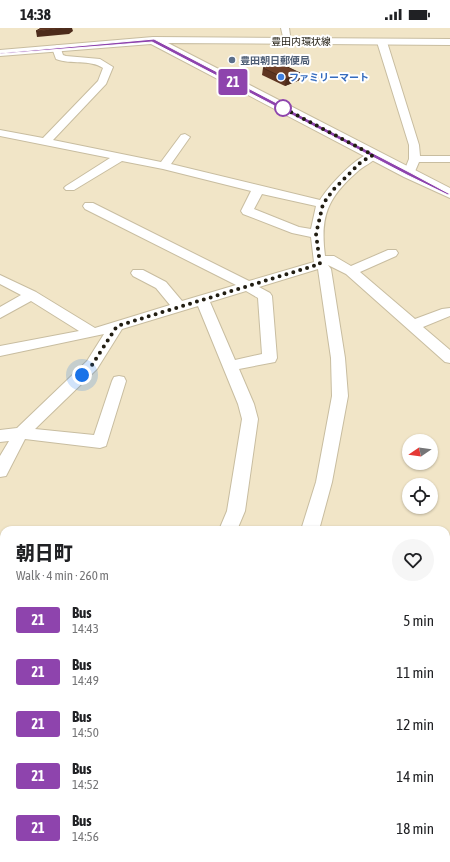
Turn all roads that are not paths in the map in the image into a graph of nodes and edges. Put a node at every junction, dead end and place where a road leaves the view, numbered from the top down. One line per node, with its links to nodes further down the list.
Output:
1 (285, 31): 2 (street, 豊田内環状線); 3 (street, 豊田内環状線)
2 (144, 35): 4 (street, 豊田内環状線); 6 (street); 7 (street); 14 (street)
3 (450, 35)
4 (382, 42): 5 (street, 豊田内環状線); 16 (street)
5 (450, 42)
6 (0, 46)
7 (58, 48): 8 (street); 12 (street)
8 (0, 53)
9 (0, 133): 10 (street)
10 (18, 137): 12 (street); 13 (street)
11 (185, 137): 18 (street)
12 (45, 142): 15 (street)
13 (6, 144)
14 (373, 155): 19 (street); 23 (street)
15 (120, 157): 18 (street); 20 (street)
16 (415, 159): 17 (street); 19 (street)
17 (450, 159)
18 (164, 166): 21 (street)
19 (409, 174): 22 (street)
20 (70, 188)
21 (258, 189): 23 (street); 25 (street)
22 (450, 194)
23 (323, 204): 25 (street)
24 (89, 206): 31 (street)
25 (316, 234): 27 (street)
26 (392, 253): 28 (street)
27 (320, 264): 28 (street); 31 (street); 48 (street)
28 (351, 271): 37 (street)
29 (138, 273): 34 (street)
30 (0, 279): 32 (street)
31 (248, 286): 33 (street); 42 (street)
32 (31, 295): 36 (street); 39 (street)
33 (202, 299): 34 (street); 42 (street)
34 (178, 306): 38 (street)
35 (447, 312): 37 (street)
36 (0, 313)
37 (414, 325): 41 (street)
38 (117, 326): 39 (street); 44 (street)
39 (93, 333): 40 (street)
40 (0, 351)
41 (449, 355)
42 (230, 366): 47 (street)
43 (119, 381): 44 (street)
44 (22, 433): 45 (street); 46 (street)
45 (0, 436)
46 (0, 471)
47 (230, 526)
48 (311, 526)

